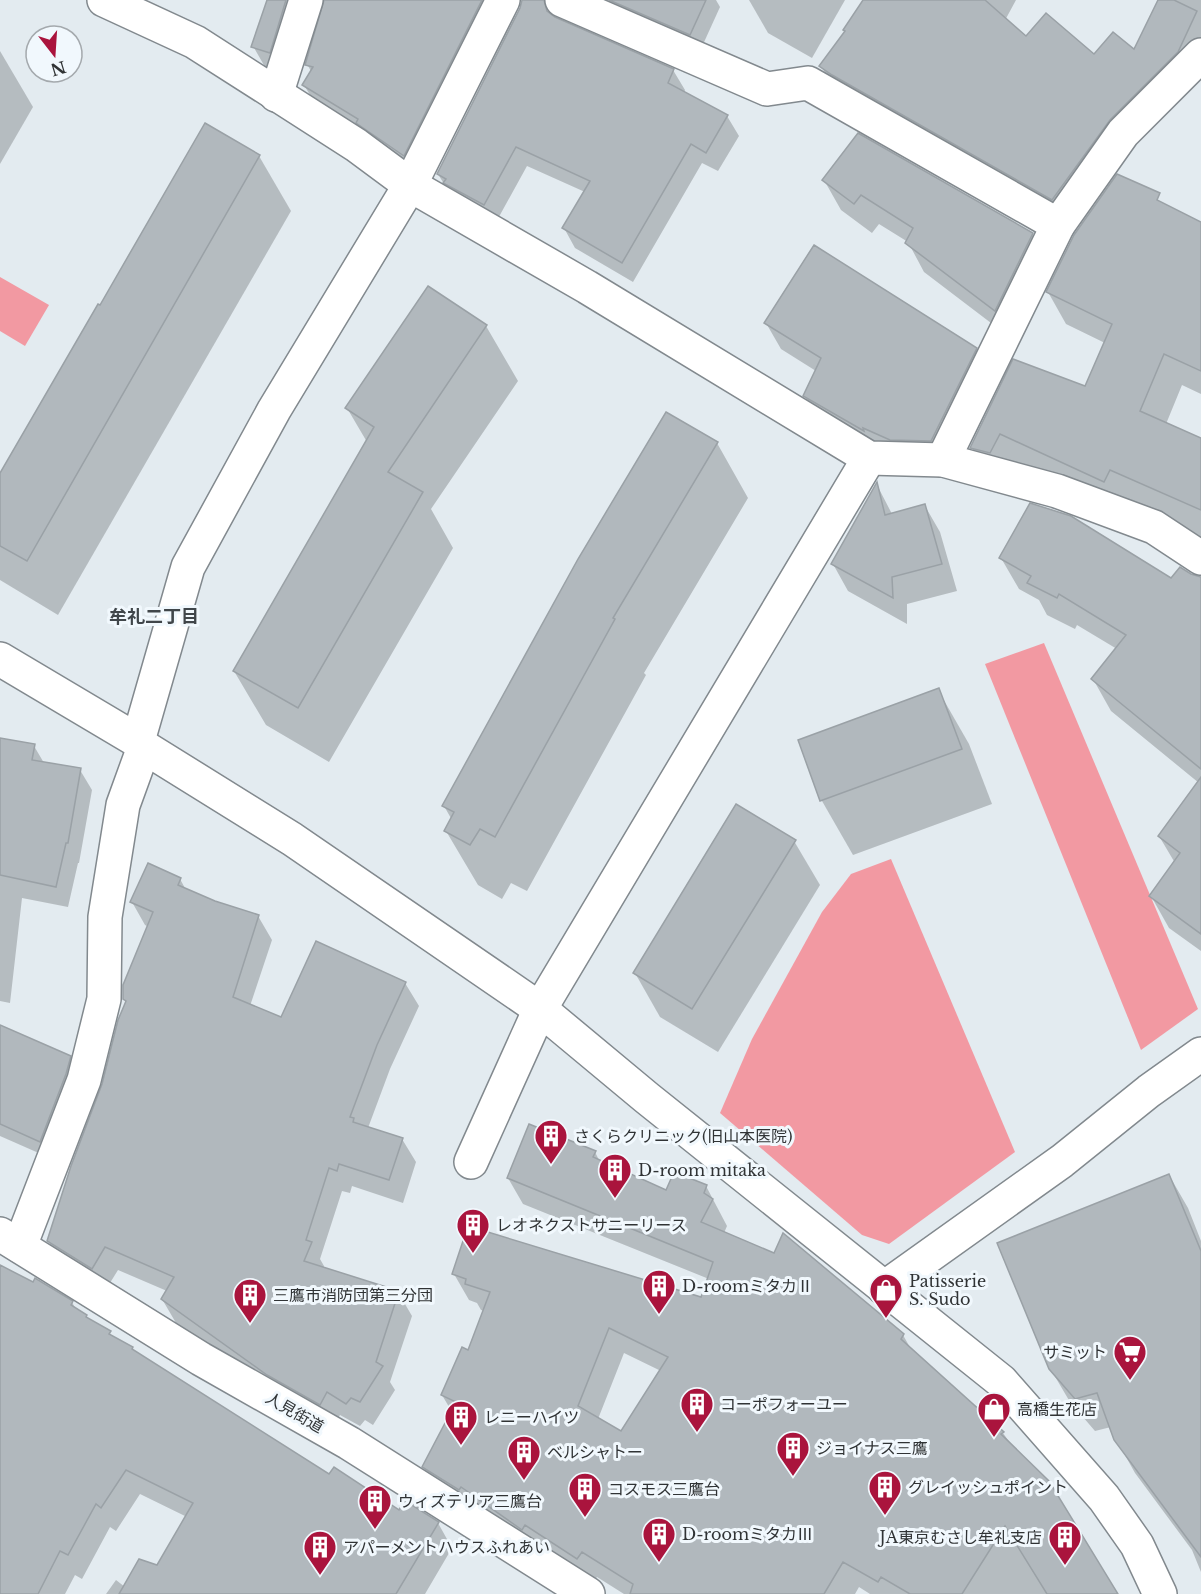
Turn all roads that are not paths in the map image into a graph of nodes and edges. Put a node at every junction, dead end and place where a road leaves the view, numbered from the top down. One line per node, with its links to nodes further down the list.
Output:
1 (104, 0): 6 (street)
2 (306, 0): 6 (street)
3 (503, 0): 7 (street)
4 (562, 0): 8 (street)
5 (1201, 55): 8 (street)
6 (276, 95): 7 (street)
7 (410, 185): 9 (street); 13 (street)
8 (1058, 225): 10 (street)
9 (869, 458): 10 (street); 14 (street)
10 (943, 460): 11 (street)
11 (1201, 558)
12 (0, 658): 13 (street)
13 (141, 744): 14 (street); 17 (street)
14 (540, 1009): 16 (street); 18 (street)
15 (1201, 1054): 18 (street)
16 (471, 1162)
17 (10, 1240): 19 (street, 人見街道)
18 (884, 1288): 20 (street)
19 (588, 1594)
20 (1160, 1594)

